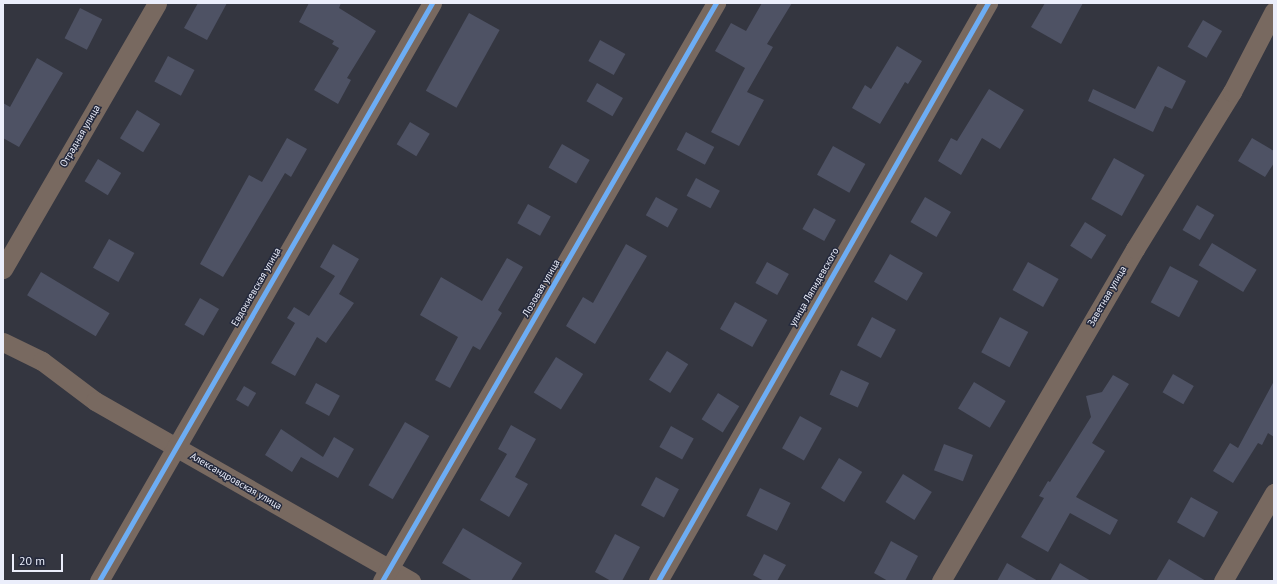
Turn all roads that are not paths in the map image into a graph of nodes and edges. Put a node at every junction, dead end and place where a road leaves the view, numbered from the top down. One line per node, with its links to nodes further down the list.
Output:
1 (157, 3): 6 (street, Отрадная улица)
2 (432, 3): 8 (street, Евдокиевская улица)
3 (716, 3): 10 (street, Лозовая улица)
4 (988, 3): 13 (street, улица Ляпидевского)
5 (1274, 11): 14 (street, Заветная улица)
6 (3, 269)
7 (3, 342): 8 (street, Александровская улица)
8 (174, 446): 10 (street, Александровская улица); 11 (street, Евдокиевская улица)
9 (1274, 493): 15 (street)
10 (385, 575): 12 (street, Александровская улица)
11 (99, 581)
12 (411, 581)
13 (658, 581)
14 (941, 581)
15 (1223, 581)

